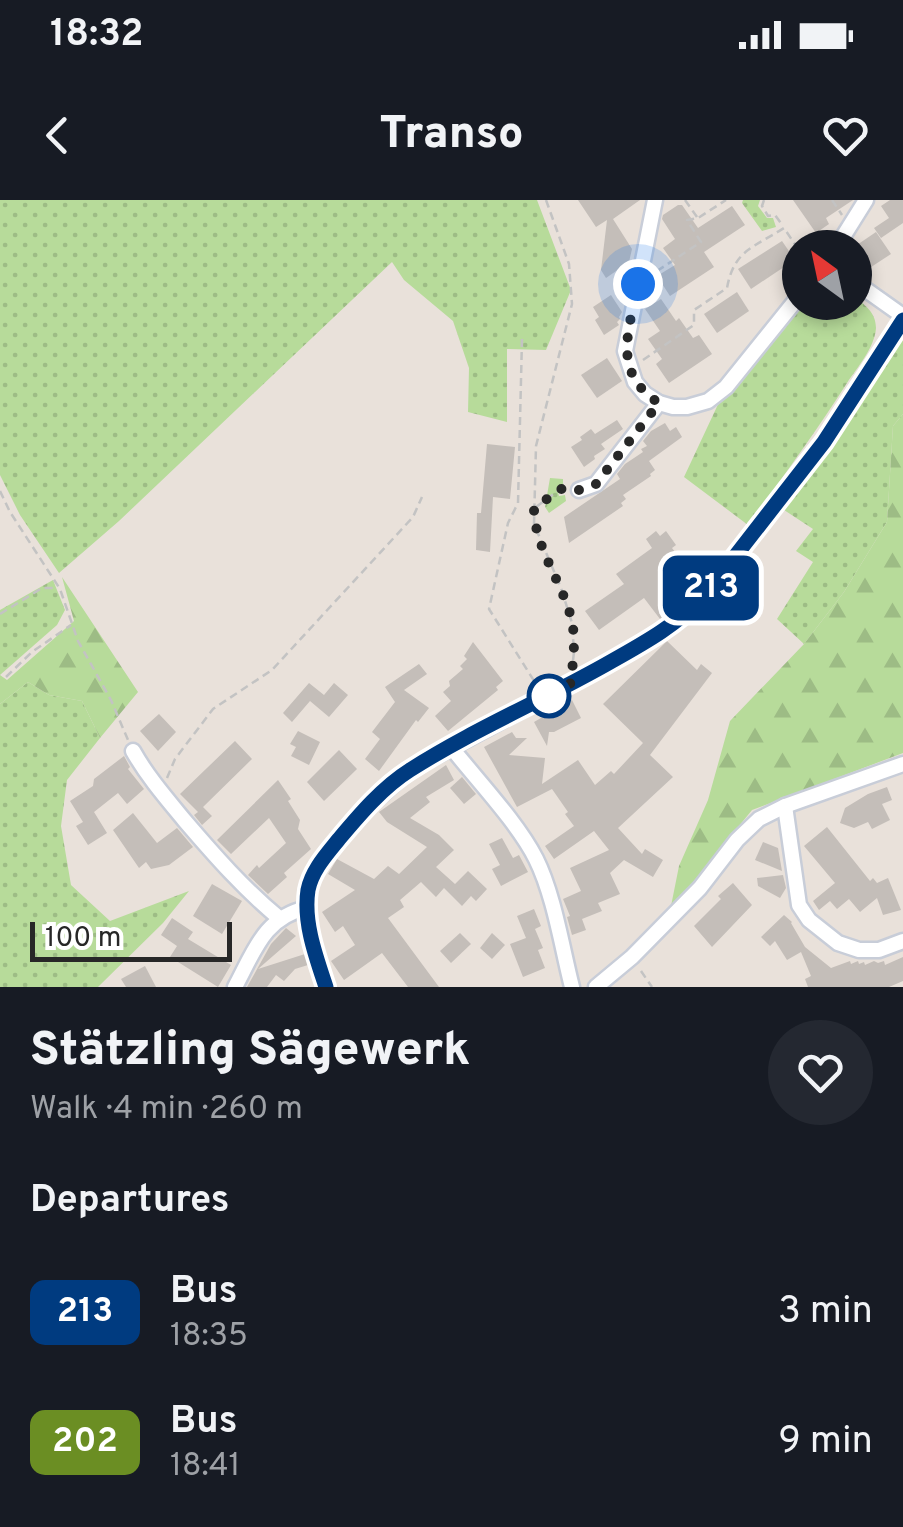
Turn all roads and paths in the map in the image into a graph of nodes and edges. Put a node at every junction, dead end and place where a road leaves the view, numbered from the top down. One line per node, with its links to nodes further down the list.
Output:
1 (546, 200): 20 (path)
2 (655, 200): 10 (street)
3 (685, 200): 7 (path)
4 (726, 200): 7 (path)
5 (764, 200): 8 (path)
6 (866, 200): 9 (street)
7 (698, 218): 10 (path)
8 (784, 228): 15 (path)
9 (847, 230)
10 (638, 284): 15 (street)
11 (872, 295): 13 (street)
12 (782, 318): 16 (street)
13 (903, 318): 25 (street)
14 (522, 339): 26 (path)
15 (630, 369): 16 (street)
16 (659, 403): 17 (street)
17 (579, 490): 20 (path)
18 (0, 491): 21 (path)
19 (422, 497): 30 (path)
20 (534, 508): 25 (path)
21 (60, 590): 22 (path); 23 (path)
22 (0, 614)
23 (72, 624): 24 (path); 28 (path)
24 (6, 677)
25 (570, 685): 26 (street)
26 (544, 698): 27 (street)
27 (452, 747): 32 (street); 38 (street)
28 (133, 750): 33 (street)
29 (903, 764): 31 (street)
30 (167, 778)
31 (785, 806): 34 (street); 35 (street)
32 (307, 908): 33 (street); 37 (street)
33 (279, 918): 36 (street)
34 (903, 941)
35 (632, 957): 39 (street); 40 (path)
36 (235, 987)
37 (326, 987)
38 (572, 987)
39 (596, 987)
40 (652, 987)

